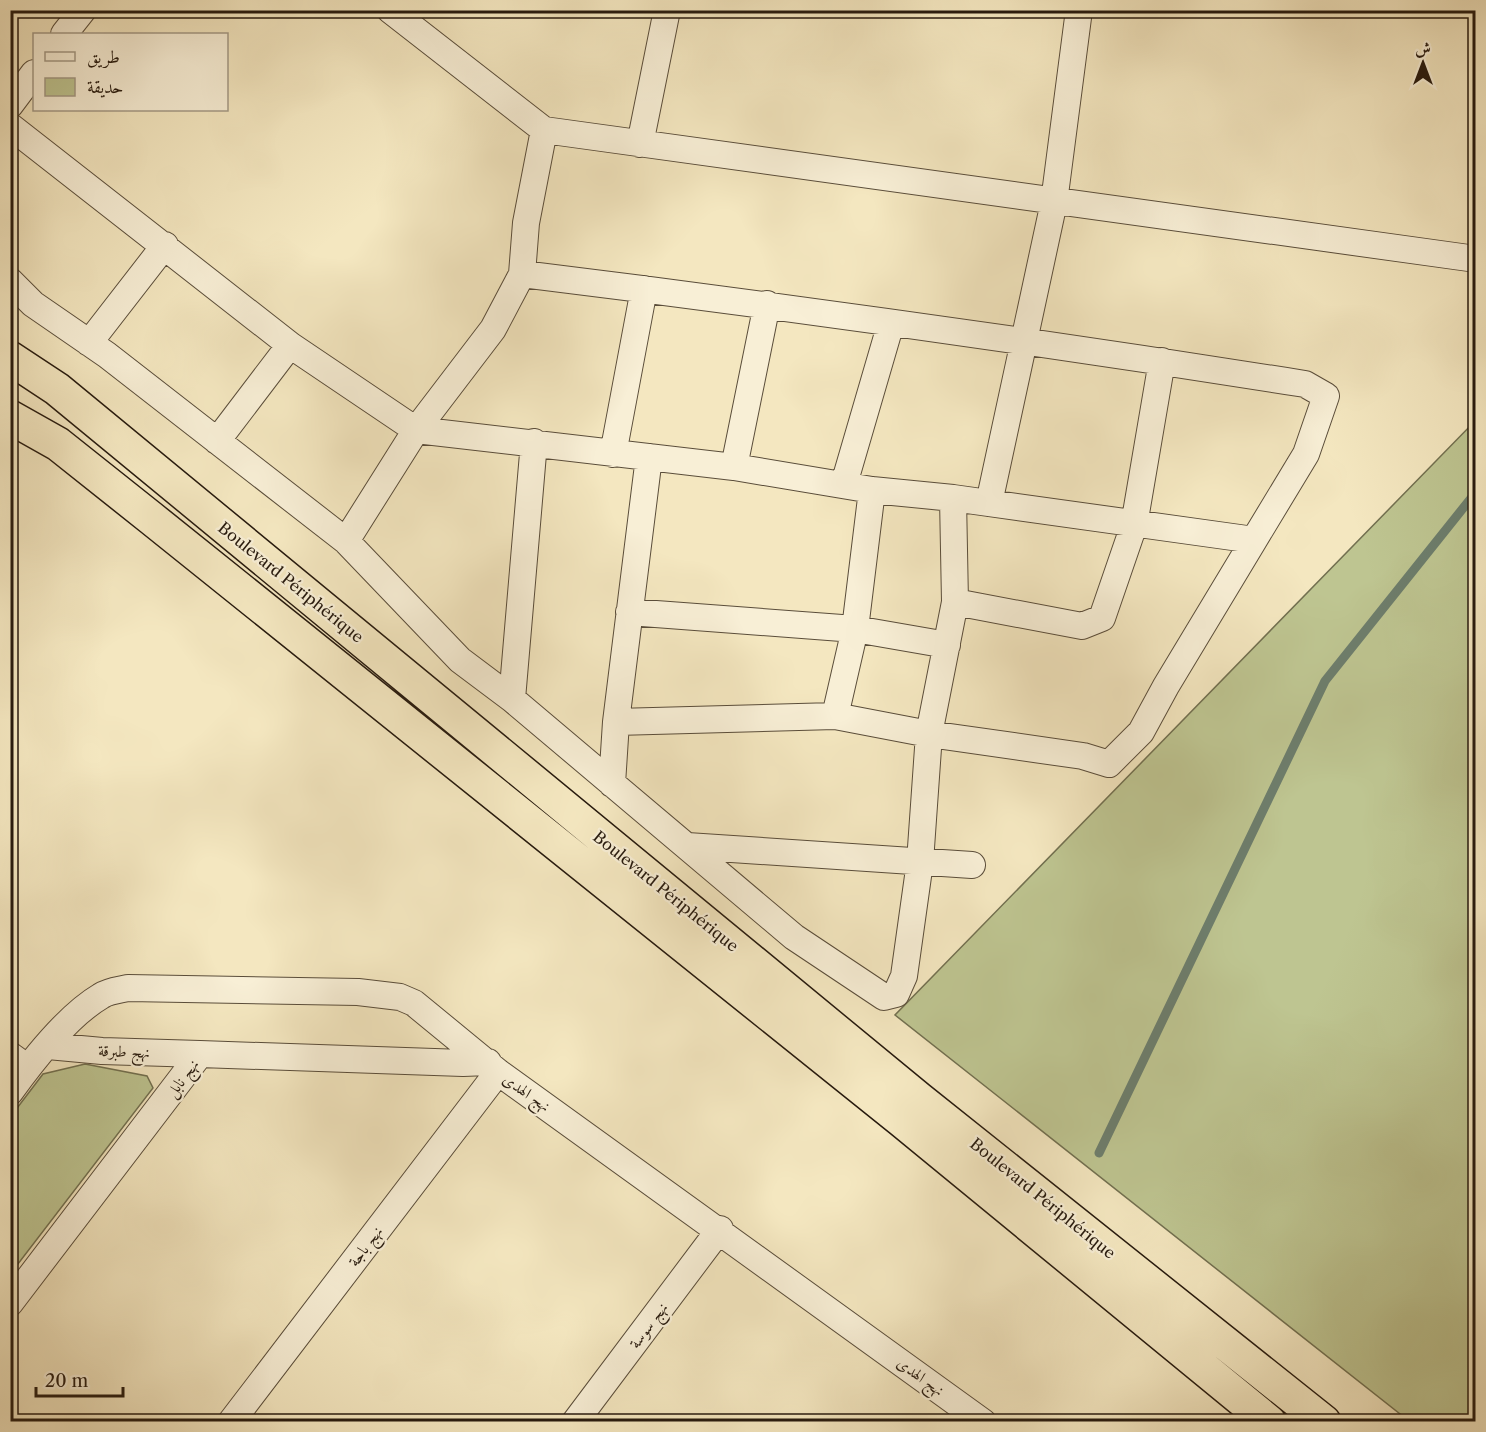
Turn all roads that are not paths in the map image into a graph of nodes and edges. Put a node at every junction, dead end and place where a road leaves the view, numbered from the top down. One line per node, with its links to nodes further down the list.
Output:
1 (83, 10): 5 (street)
2 (390, 10): 9 (street)
3 (667, 10): 10 (street)
4 (1079, 10): 11 (street)
5 (65, 33)
6 (33, 75): 7 (street)
7 (10, 105)
8 (10, 126): 12 (street)
9 (544, 130): 10 (street); 14 (street)
10 (640, 144): 11 (street)
11 (1054, 202): 13 (street); 20 (street)
12 (165, 245): 19 (street); 21 (street)
13 (1476, 259)
14 (522, 274): 16 (street); 25 (street)
15 (10, 281): 19 (street)
16 (644, 289): 17 (street); 28 (street)
17 (767, 304): 18 (street); 30 (street)
18 (891, 323): 20 (street); 31 (street)
19 (89, 343): 26 (street)
20 (1024, 343): 23 (street); 34 (street)
21 (290, 345): 25 (street); 26 (street)
22 (10, 358): 61 (highway, Boulevard Périphérique)
23 (1162, 361): 35 (street); 36 (street)
24 (10, 417): 60 (highway, Boulevard Périphérique)
25 (416, 430): 27 (street); 37 (street)
26 (217, 441): 37 (street)
27 (534, 442): 28 (street); 42 (street)
28 (613, 454): 29 (street)
29 (649, 457): 30 (street); 39 (street)
30 (734, 466): 31 (street)
31 (844, 484): 32 (street)
32 (872, 490): 33 (street); 40 (street)
33 (953, 498): 34 (street); 38 (street)
34 (989, 503): 35 (street)
35 (1134, 525): 36 (street); 38 (street)
36 (1254, 540): 45 (street)
37 (346, 541): 42 (street)
38 (955, 602): 41 (street)
39 (629, 612): 40 (street); 44 (street)
40 (855, 629): 41 (street); 43 (street)
41 (947, 645): 45 (street)
42 (512, 699): 46 (street)
43 (835, 716): 44 (street); 45 (street)
44 (616, 722): 46 (street)
45 (928, 734): 48 (street)
46 (612, 784): 47 (street)
47 (687, 846): 48 (street); 48 (street)
48 (920, 862): 49 (street)
49 (972, 865)
50 (48, 1046): 51 (street, نهج طبرقة); 52 (street, نهج الهدى); 53 (street, نهج الهدى)
51 (200, 1054): 53 (street, نهج نابل); 56 (street, نهج نابل)
52 (19, 1061): 54 (street)
53 (493, 1067): 55 (street, نهج الهدى); 58 (street, نهج باجة)
54 (10, 1092)
55 (720, 1230): 57 (street, نهج الهدى); 59 (street, نهج سوسة)
56 (10, 1303)
57 (974, 1419)
58 (231, 1422)
59 (575, 1422)
60 (1269, 1422)
61 (1324, 1422)

